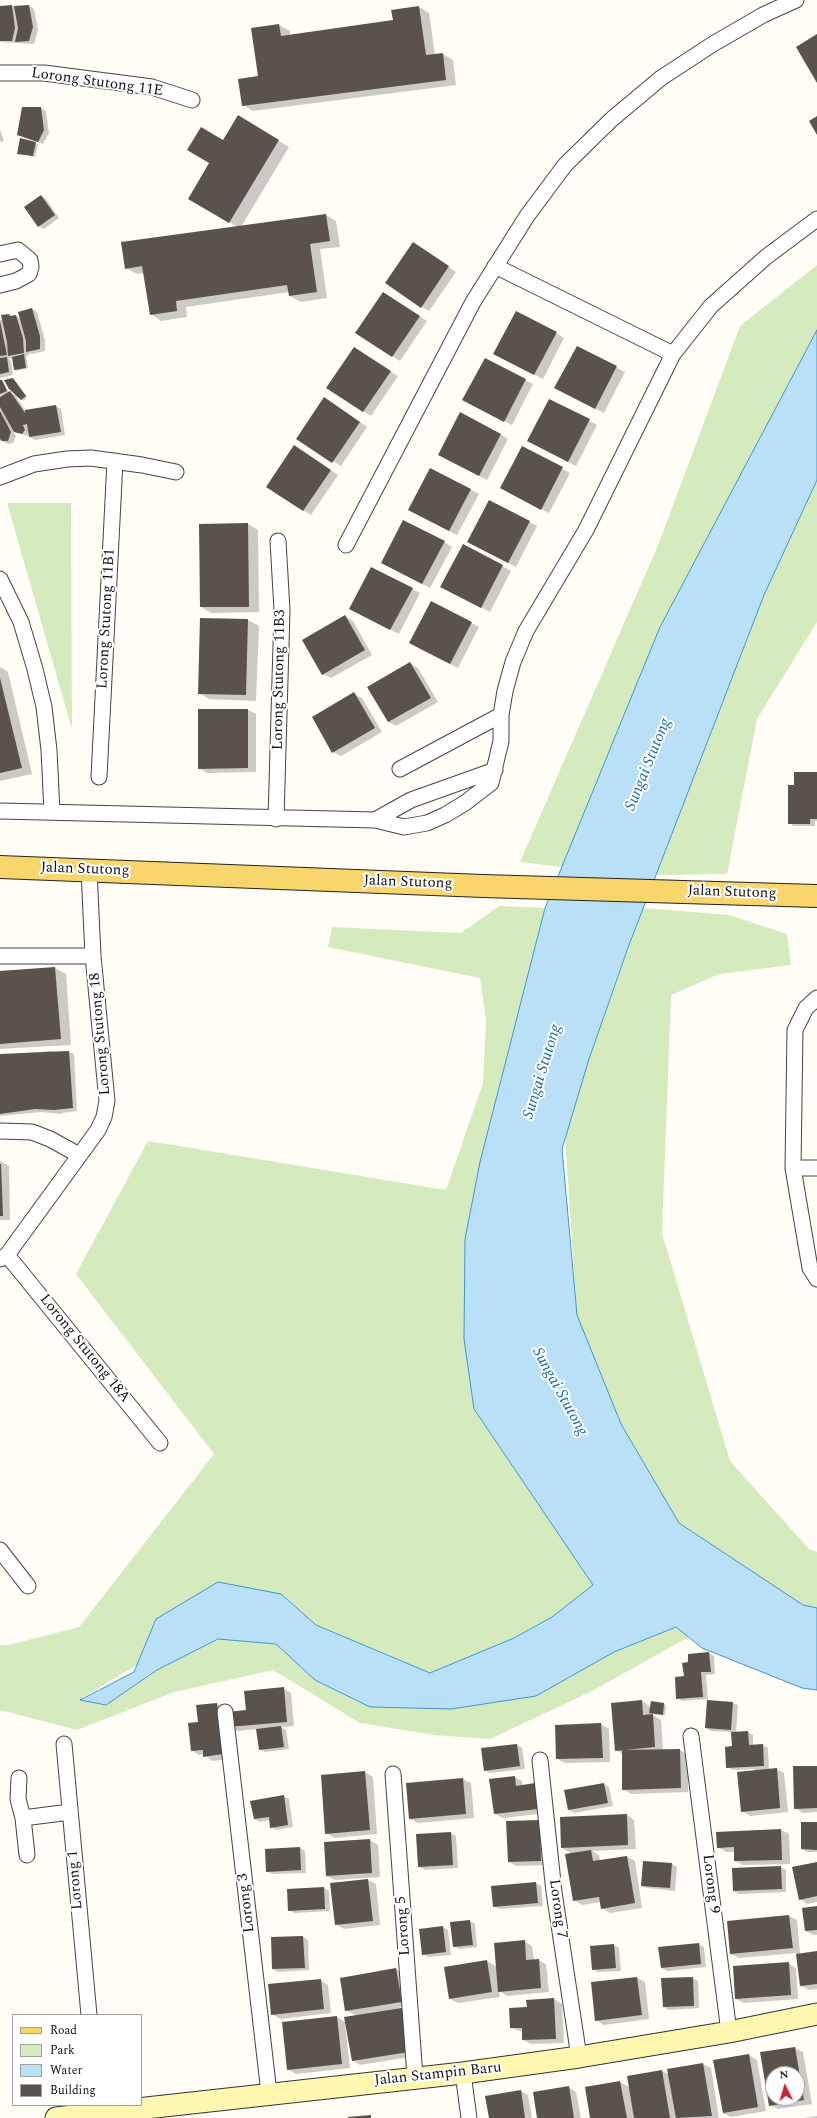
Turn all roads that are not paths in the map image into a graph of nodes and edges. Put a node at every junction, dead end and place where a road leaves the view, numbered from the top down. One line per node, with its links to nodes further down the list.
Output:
1 (796, 0): 6 (street)
2 (0, 73): 3 (street, Lorong Stutong 11E)
3 (192, 100)
4 (817, 219): 8 (street)
5 (0, 254): 7 (street)
6 (495, 266): 8 (street); 13 (street)
7 (0, 284)
8 (673, 354): 15 (street)
9 (115, 461): 10 (street); 11 (street); 18 (street, Lorong Stutong 11B1)
10 (176, 472)
11 (0, 477)
12 (278, 542): 21 (street, Lorong Stutong 11B3)
13 (346, 545)
14 (0, 579): 20 (street)
15 (500, 715): 16 (street); 17 (street)
16 (400, 769)
17 (495, 770): 22 (street); 22 (street)
18 (99, 777)
19 (0, 811): 20 (street)
20 (52, 812): 21 (street)
21 (276, 819): 22 (street)
22 (375, 820)
23 (0, 867): 24 (main road, Jalan Stutong)
24 (89, 870): 25 (main road, Jalan Stutong); 27 (street, Lorong Stutong 18)
25 (817, 896)
26 (0, 956): 27 (street)
27 (93, 956): 30 (street, Lorong Stutong 18)
28 (817, 998): 31 (street)
29 (0, 1131): 30 (street)
30 (79, 1155): 33 (street, Lorong Stutong 18)
31 (793, 1168): 32 (street); 34 (street)
32 (817, 1168)
33 (4, 1257): 35 (street, Lorong Stutong 18A)
34 (817, 1279)
35 (160, 1443)
36 (0, 1550): 37 (street)
37 (28, 1586)
38 (225, 1712): 53 (street, Lorong 3)
39 (691, 1736): 49 (street, Lorong 9)
40 (64, 1744): 44 (street, Lorong 1)
41 (540, 1760): 50 (street, Lorong 7)
42 (393, 1774): 52 (street, Lorong 5)
43 (19, 1778): 45 (street)
44 (70, 1812): 45 (street); 47 (street, Lorong 1)
45 (23, 1818): 46 (street)
46 (27, 1855)
47 (89, 2014)
48 (817, 2014): 49 (street, Jalan Stampin Baru)
49 (729, 2032): 50 (street, Jalan Stampin Baru)
50 (579, 2057): 51 (street, Jalan Stampin Baru)
51 (463, 2073): 52 (street, Jalan Stampin Baru); 58 (street)
52 (415, 2077): 53 (street, Jalan Stampin Baru)
53 (269, 2093): 54 (street, Jalan Stampin Baru)
54 (142, 2105)
55 (129, 2106): 56 (street, Jalan Stampin Baru)
56 (97, 2109): 57 (street, Jalan Stampin Baru)
57 (56, 2118)
58 (469, 2118)

